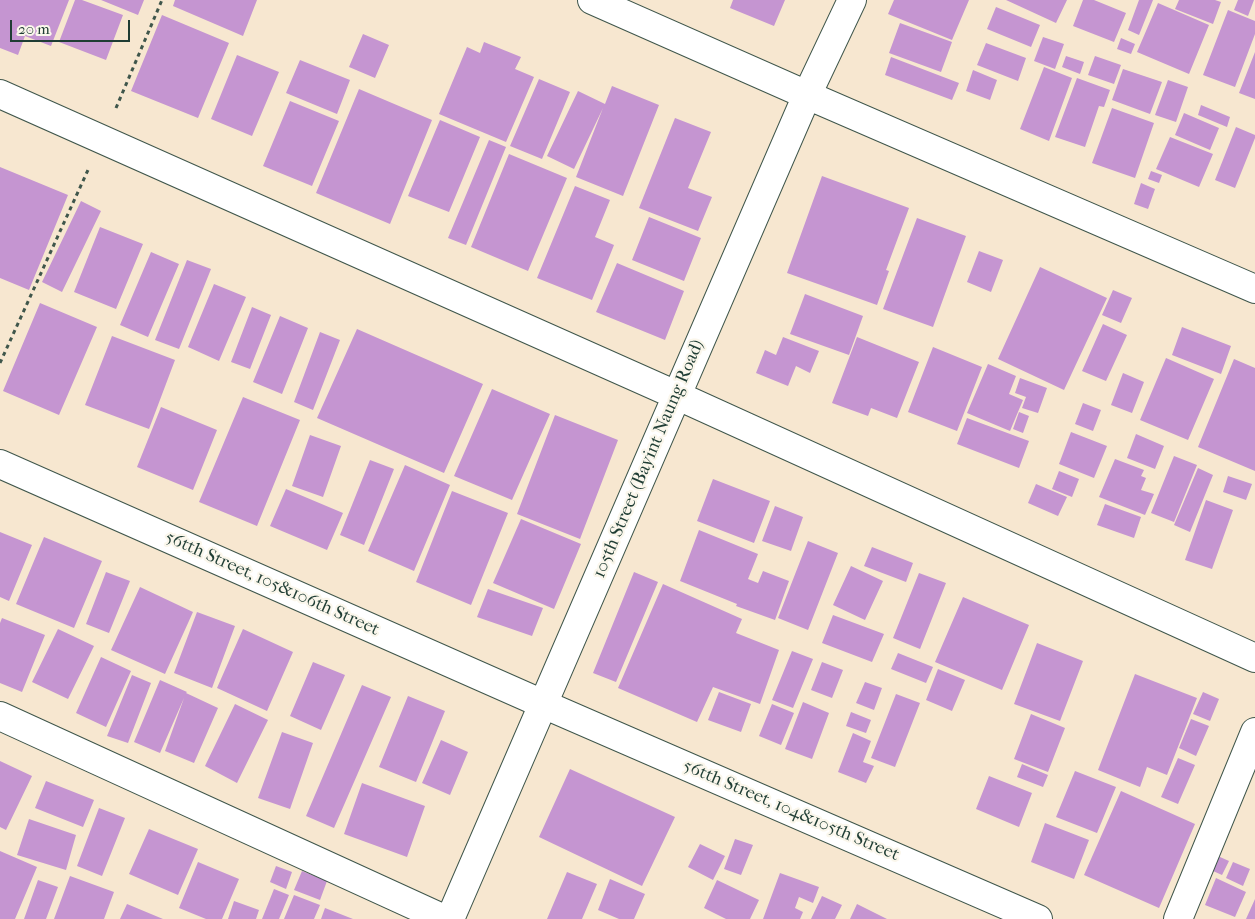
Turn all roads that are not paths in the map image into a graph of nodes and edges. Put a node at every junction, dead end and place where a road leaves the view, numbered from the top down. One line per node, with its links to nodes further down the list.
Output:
1 (592, 0): 4 (street)
2 (852, 0): 4 (street, 105th Street (Bayint Naung Road))
3 (0, 94): 6 (street)
4 (807, 95): 5 (street); 6 (street, 105th Street (Bayint Naung Road))
5 (1255, 289)
6 (676, 395): 8 (street); 9 (street, 105th Street (Bayint Naung Road))
7 (0, 464): 9 (street, 56tth Street, 105&106th Street)
8 (1255, 658)
9 (543, 704): 13 (street, 105th Street (Bayint Naung Road)); 14 (street, 56tth Street, 104&105th Street)
10 (0, 716): 12 (street)
11 (1255, 732): 15 (street)
12 (444, 919)
13 (450, 919)
14 (1038, 919)
15 (1178, 919)

